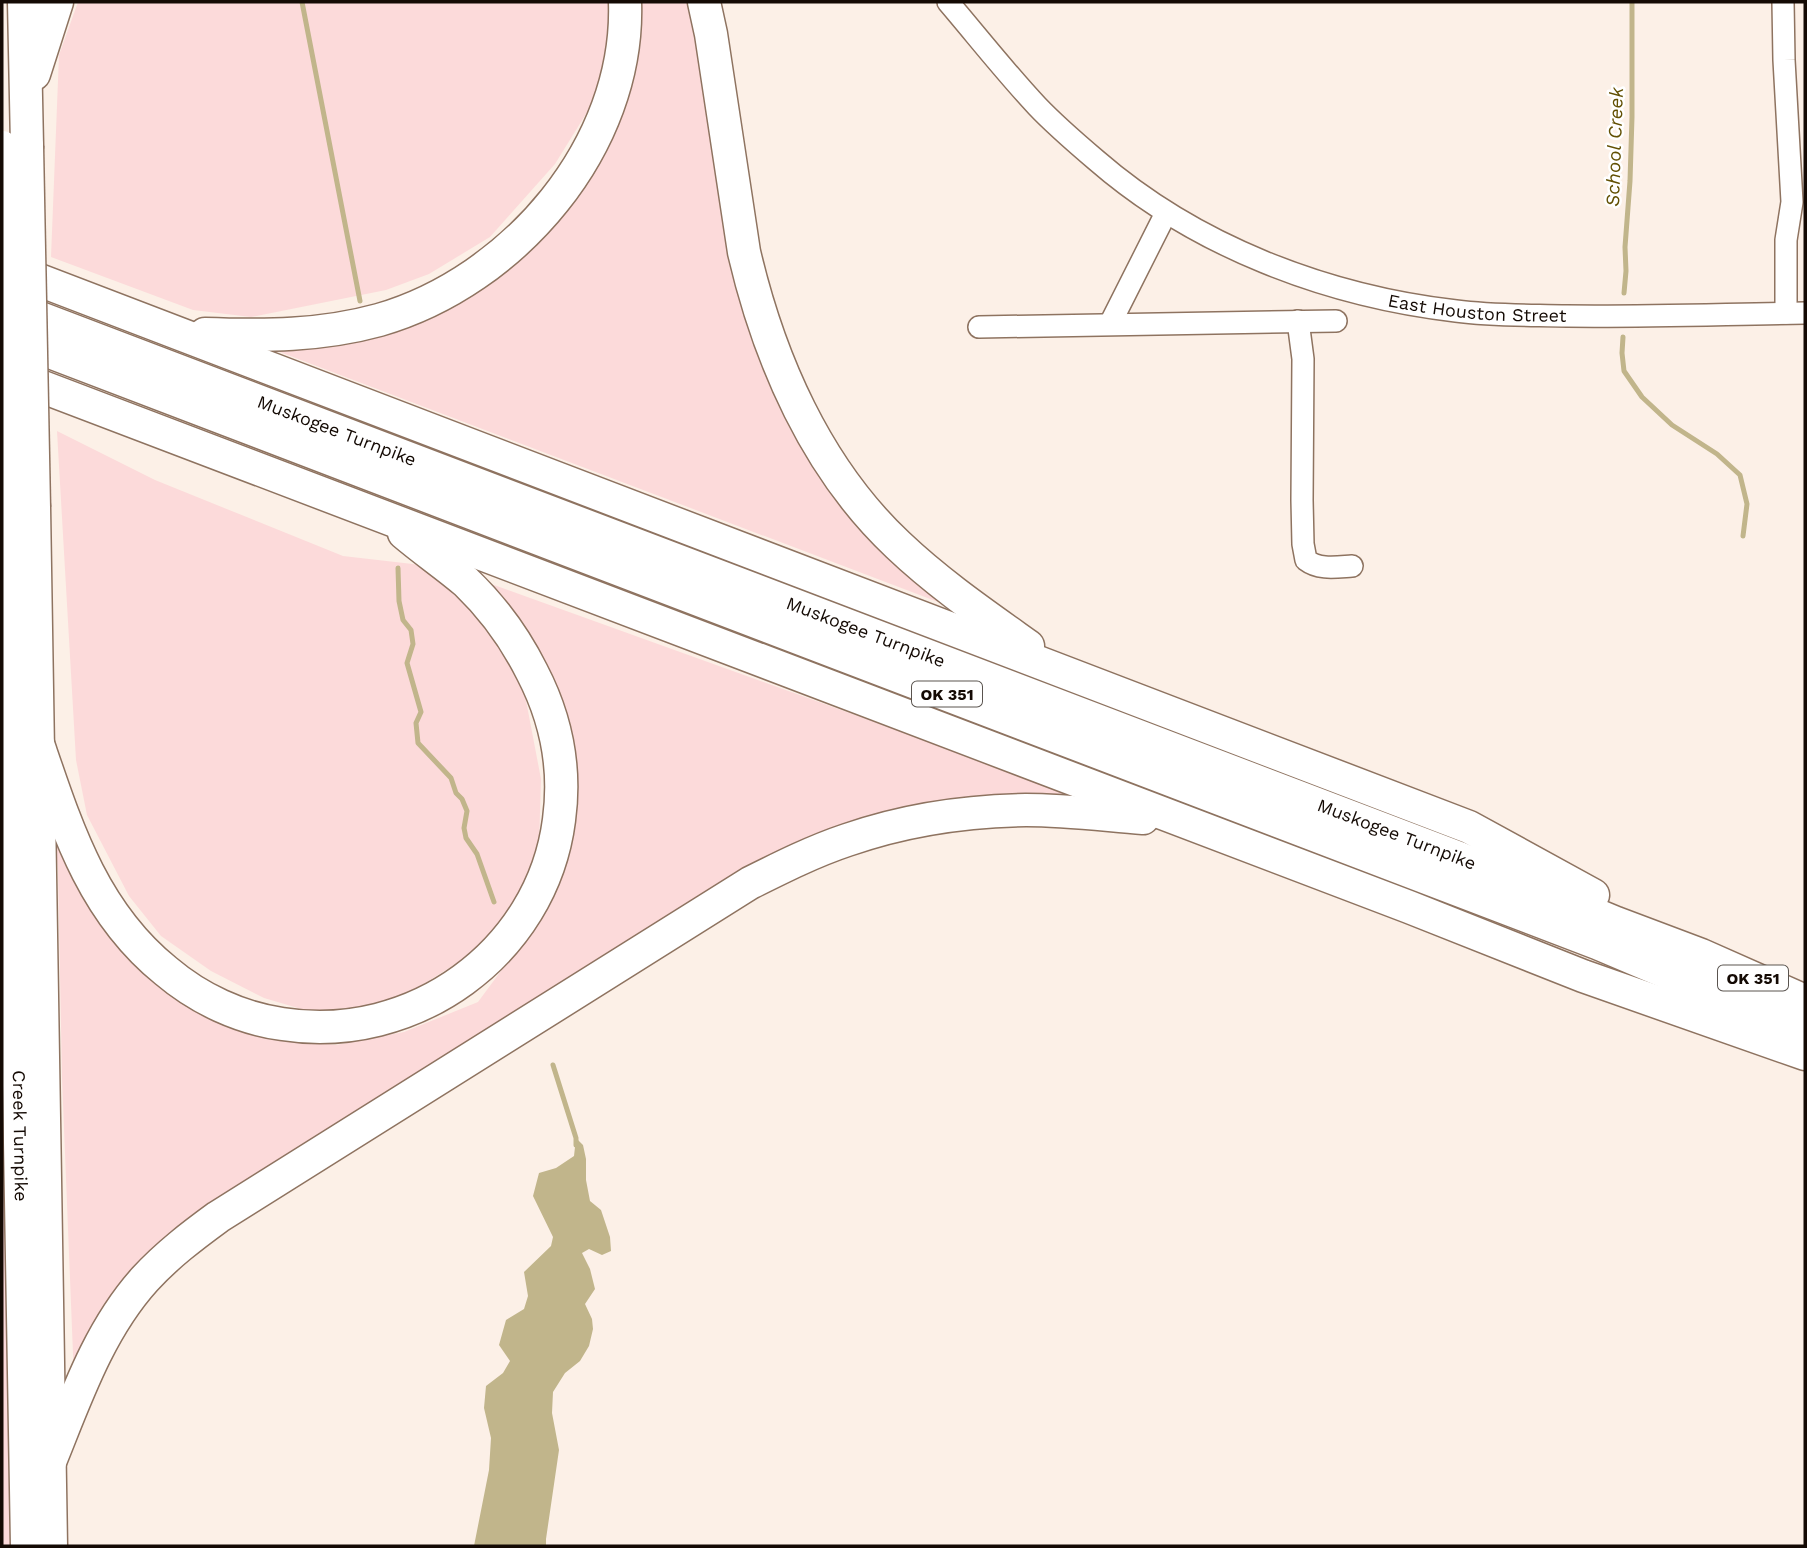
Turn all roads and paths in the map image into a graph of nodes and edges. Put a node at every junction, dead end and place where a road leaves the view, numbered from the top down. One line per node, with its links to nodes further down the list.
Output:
1 (24, 2): 7 (highway, Creek Turnpike)
2 (57, 2): 7 (highway)
3 (625, 2): 20 (highway)
4 (704, 2): 26 (highway)
5 (948, 2): 11 (street, East Houston Street)
6 (1783, 2): 9 (street)
7 (26, 98): 8 (highway, Creek Turnpike)
8 (10, 143): 23 (highway, Creek Turnpike, bridge)
9 (1798, 162): 10 (street)
10 (1793, 202): 12 (street); 15 (street)
11 (1166, 213): 15 (street, East Houston Street); 18 (street)
12 (1805, 233)
13 (2, 266): 20 (highway)
14 (2, 303): 29 (highway, Muskogee Turnpike / OK 351)
15 (1796, 313)
16 (1298, 321): 17 (street); 18 (street); 25 (street)
17 (1336, 321)
18 (1110, 324): 19 (street)
19 (979, 327)
20 (179, 333): 26 (highway)
21 (2, 334): 31 (highway, Muskogee Turnpike / OK 351)
22 (2, 371): 24 (highway)
23 (21, 507): 27 (highway); 34 (highway, Creek Turnpike)
24 (378, 513): 27 (highway); 28 (highway)
25 (1352, 566)
26 (1063, 671): 29 (highway)
27 (38, 744): 33 (highway)
28 (1182, 822): 32 (highway); 33 (highway)
29 (1701, 955): 30 (highway, Muskogee Turnpike / OK 351)
30 (1805, 1001)
31 (1805, 1031)
32 (1805, 1054)
33 (49, 1464): 35 (highway)
34 (27, 1546)
35 (51, 1546)

